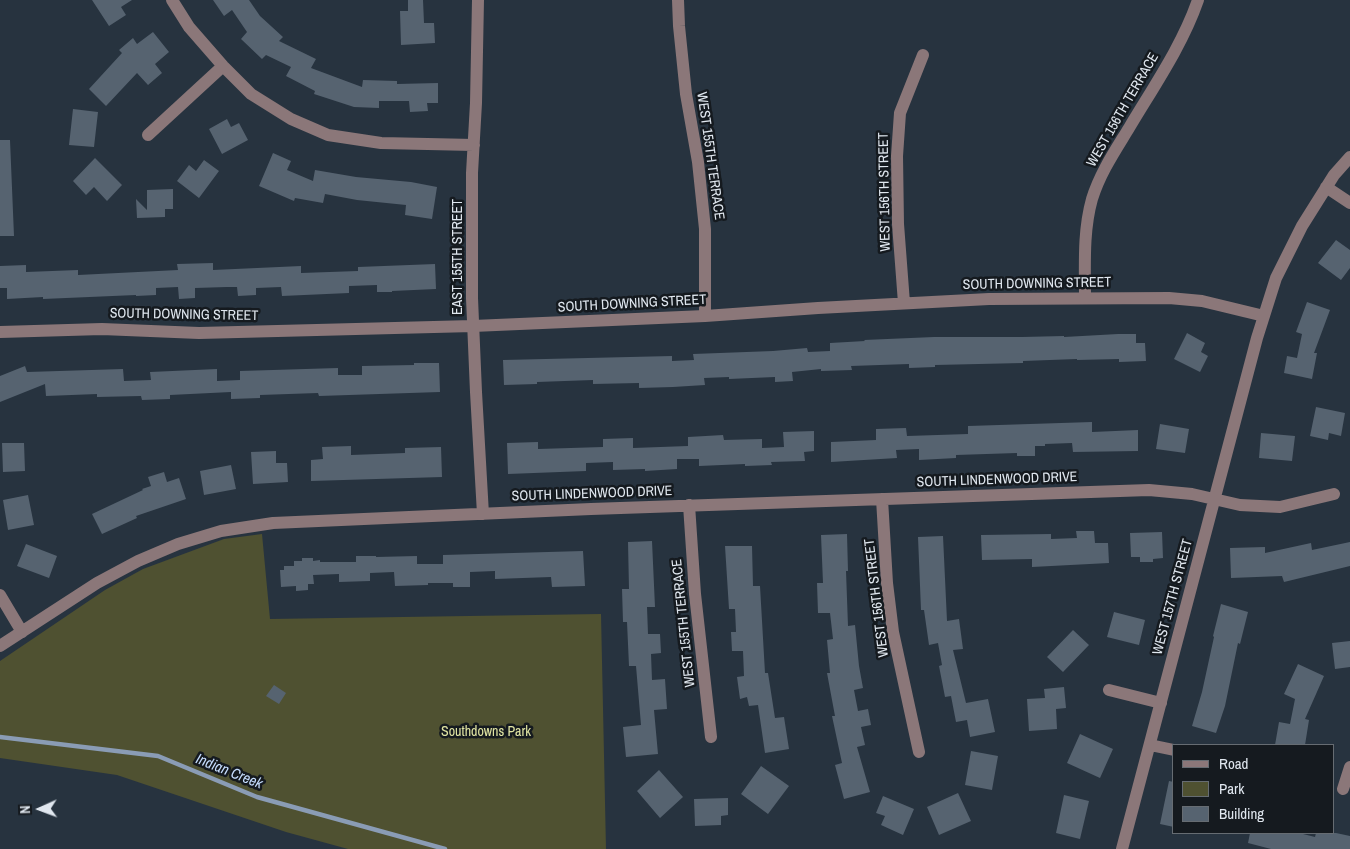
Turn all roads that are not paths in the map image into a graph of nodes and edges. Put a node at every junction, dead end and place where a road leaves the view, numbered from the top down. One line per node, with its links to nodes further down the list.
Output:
1 (172, 0): 6 (street)
2 (478, 0): 8 (street, EAST 155TH STREET)
3 (678, 0): 14 (street, WEST 155TH TERRACE)
4 (1198, 0): 12 (street, WEST 156TH TERRACE)
5 (923, 55): 13 (street, WEST 156TH STREET)
6 (223, 66): 7 (street); 8 (street)
7 (148, 134)
8 (474, 145): 16 (street, EAST 155TH STREET)
9 (1350, 157): 10 (street)
10 (1326, 187): 11 (street); 15 (street)
11 (1350, 203)
12 (1085, 298): 13 (street, SOUTH DOWNING STREET); 15 (street, SOUTH DOWNING STREET)
13 (904, 303): 14 (street, SOUTH DOWNING STREET)
14 (705, 316): 16 (street, SOUTH DOWNING STREET)
15 (1264, 316): 20 (street)
16 (473, 326): 17 (street, SOUTH DOWNING STREET); 22 (street, EAST 155TH STREET)
17 (0, 332)
18 (1334, 494): 20 (street, SOUTH LINDENWOOD DRIVE)
19 (882, 499): 20 (street, SOUTH LINDENWOOD DRIVE); 21 (street, SOUTH LINDENWOOD DRIVE); 31 (street, WEST 156TH STREET)
20 (1214, 499): 27 (street, WEST 157TH STREET)
21 (689, 505): 22 (street, SOUTH LINDENWOOD DRIVE); 28 (street, WEST 155TH TERRACE)
22 (483, 514): 24 (street, SOUTH LINDENWOOD DRIVE)
23 (0, 595): 24 (street)
24 (22, 632): 25 (street, SOUTH LINDENWOOD DRIVE)
25 (0, 646)
26 (1109, 690): 27 (street)
27 (1161, 702): 29 (street, WEST 157TH STREET)
28 (711, 737)
29 (1150, 745): 30 (street); 34 (street, WEST 157TH STREET)
30 (1172, 750)
31 (919, 752)
32 (1350, 767): 33 (street)
33 (1342, 789)
34 (1122, 849)

